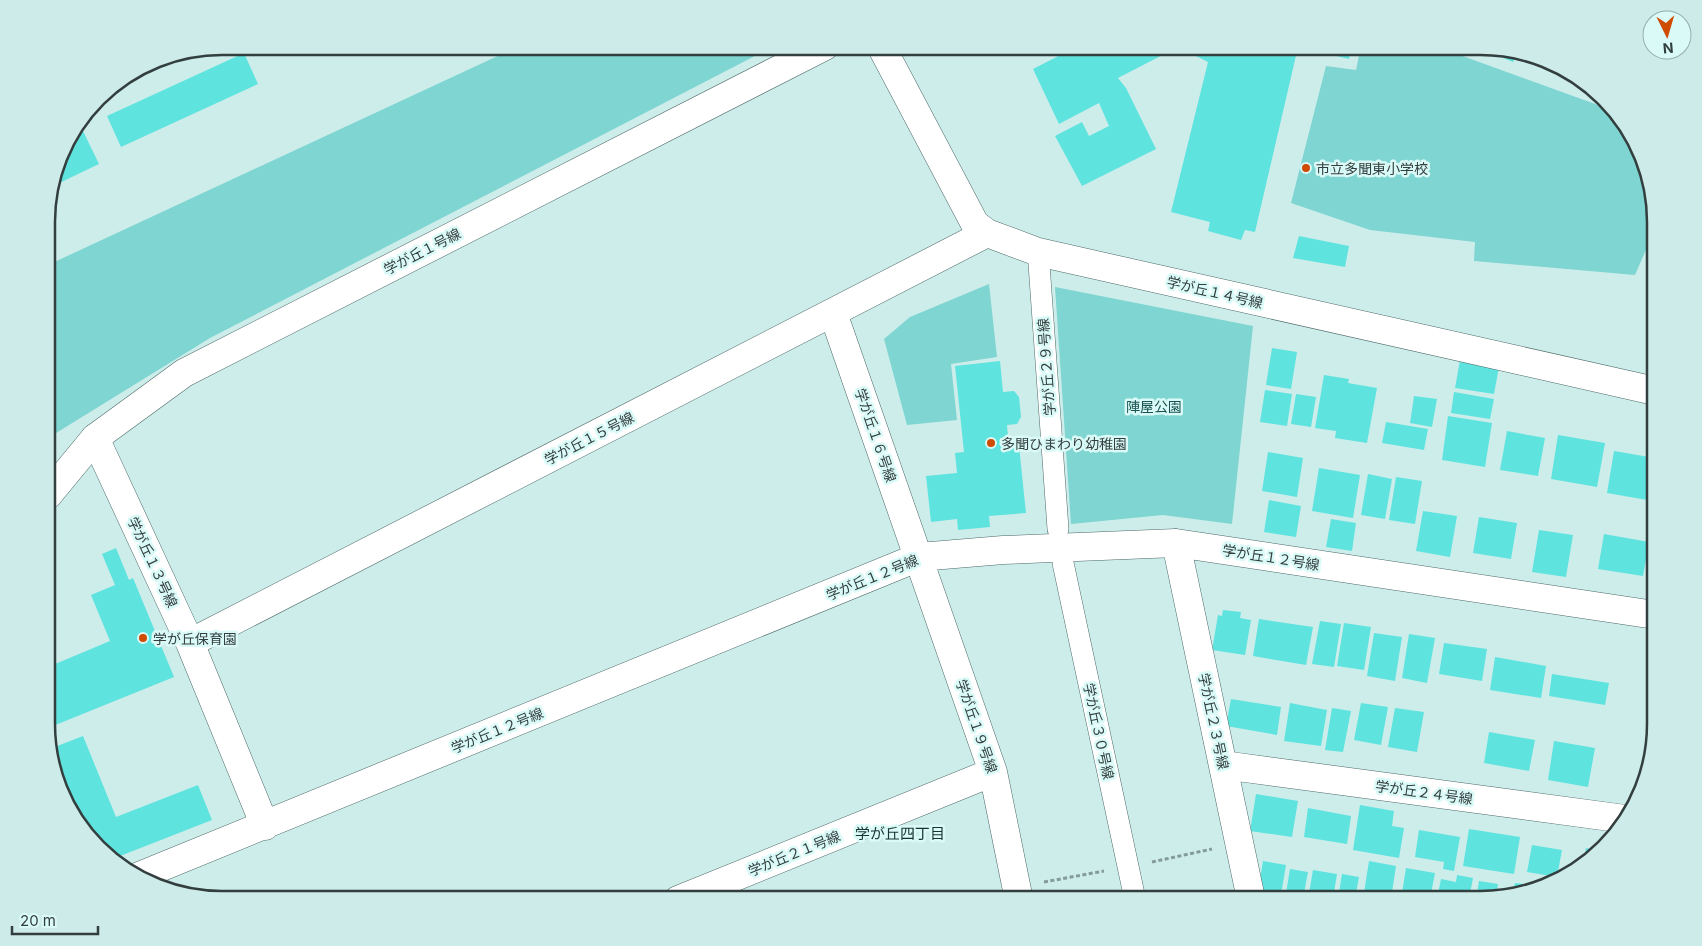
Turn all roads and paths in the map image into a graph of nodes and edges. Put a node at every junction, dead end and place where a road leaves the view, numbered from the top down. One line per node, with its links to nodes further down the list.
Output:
1 (807, 55): 7 (street, 学が丘１号線)
2 (886, 55): 3 (street, 学が丘１４号線)
3 (987, 233): 5 (street, 学が丘１５号線); 6 (street, 学が丘１４号線)
4 (1038, 264): 9 (street, 学が丘２９号線)
5 (832, 313): 11 (street, 学が丘１６号線); 14 (street, 学が丘１５号線)
6 (1647, 389)
7 (95, 438): 8 (street, 学が丘１号線); 14 (street, 学が丘１３号線)
8 (55, 487)
9 (1058, 529)
10 (1176, 543): 11 (street, 学が丘１２号線); 13 (street, 学が丘１２号線); 15 (street, 学が丘２３号線)
11 (918, 557): 16 (street, 学が丘１９号線); 18 (street, 学が丘１２号線)
12 (1063, 563): 22 (street, 学が丘３０号線)
13 (1647, 614)
14 (190, 643): 18 (street, 学が丘１３号線)
15 (1223, 765): 17 (street, 学が丘２４号線); 23 (street, 学が丘２３号線)
16 (993, 772): 20 (street, 学が丘２１号線); 21 (street, 学が丘１９号線)
17 (1618, 818)
18 (265, 826): 19 (street, 学が丘１２号線)
19 (150, 875)
20 (700, 891)
21 (1017, 891)
22 (1132, 891)
23 (1249, 891)

